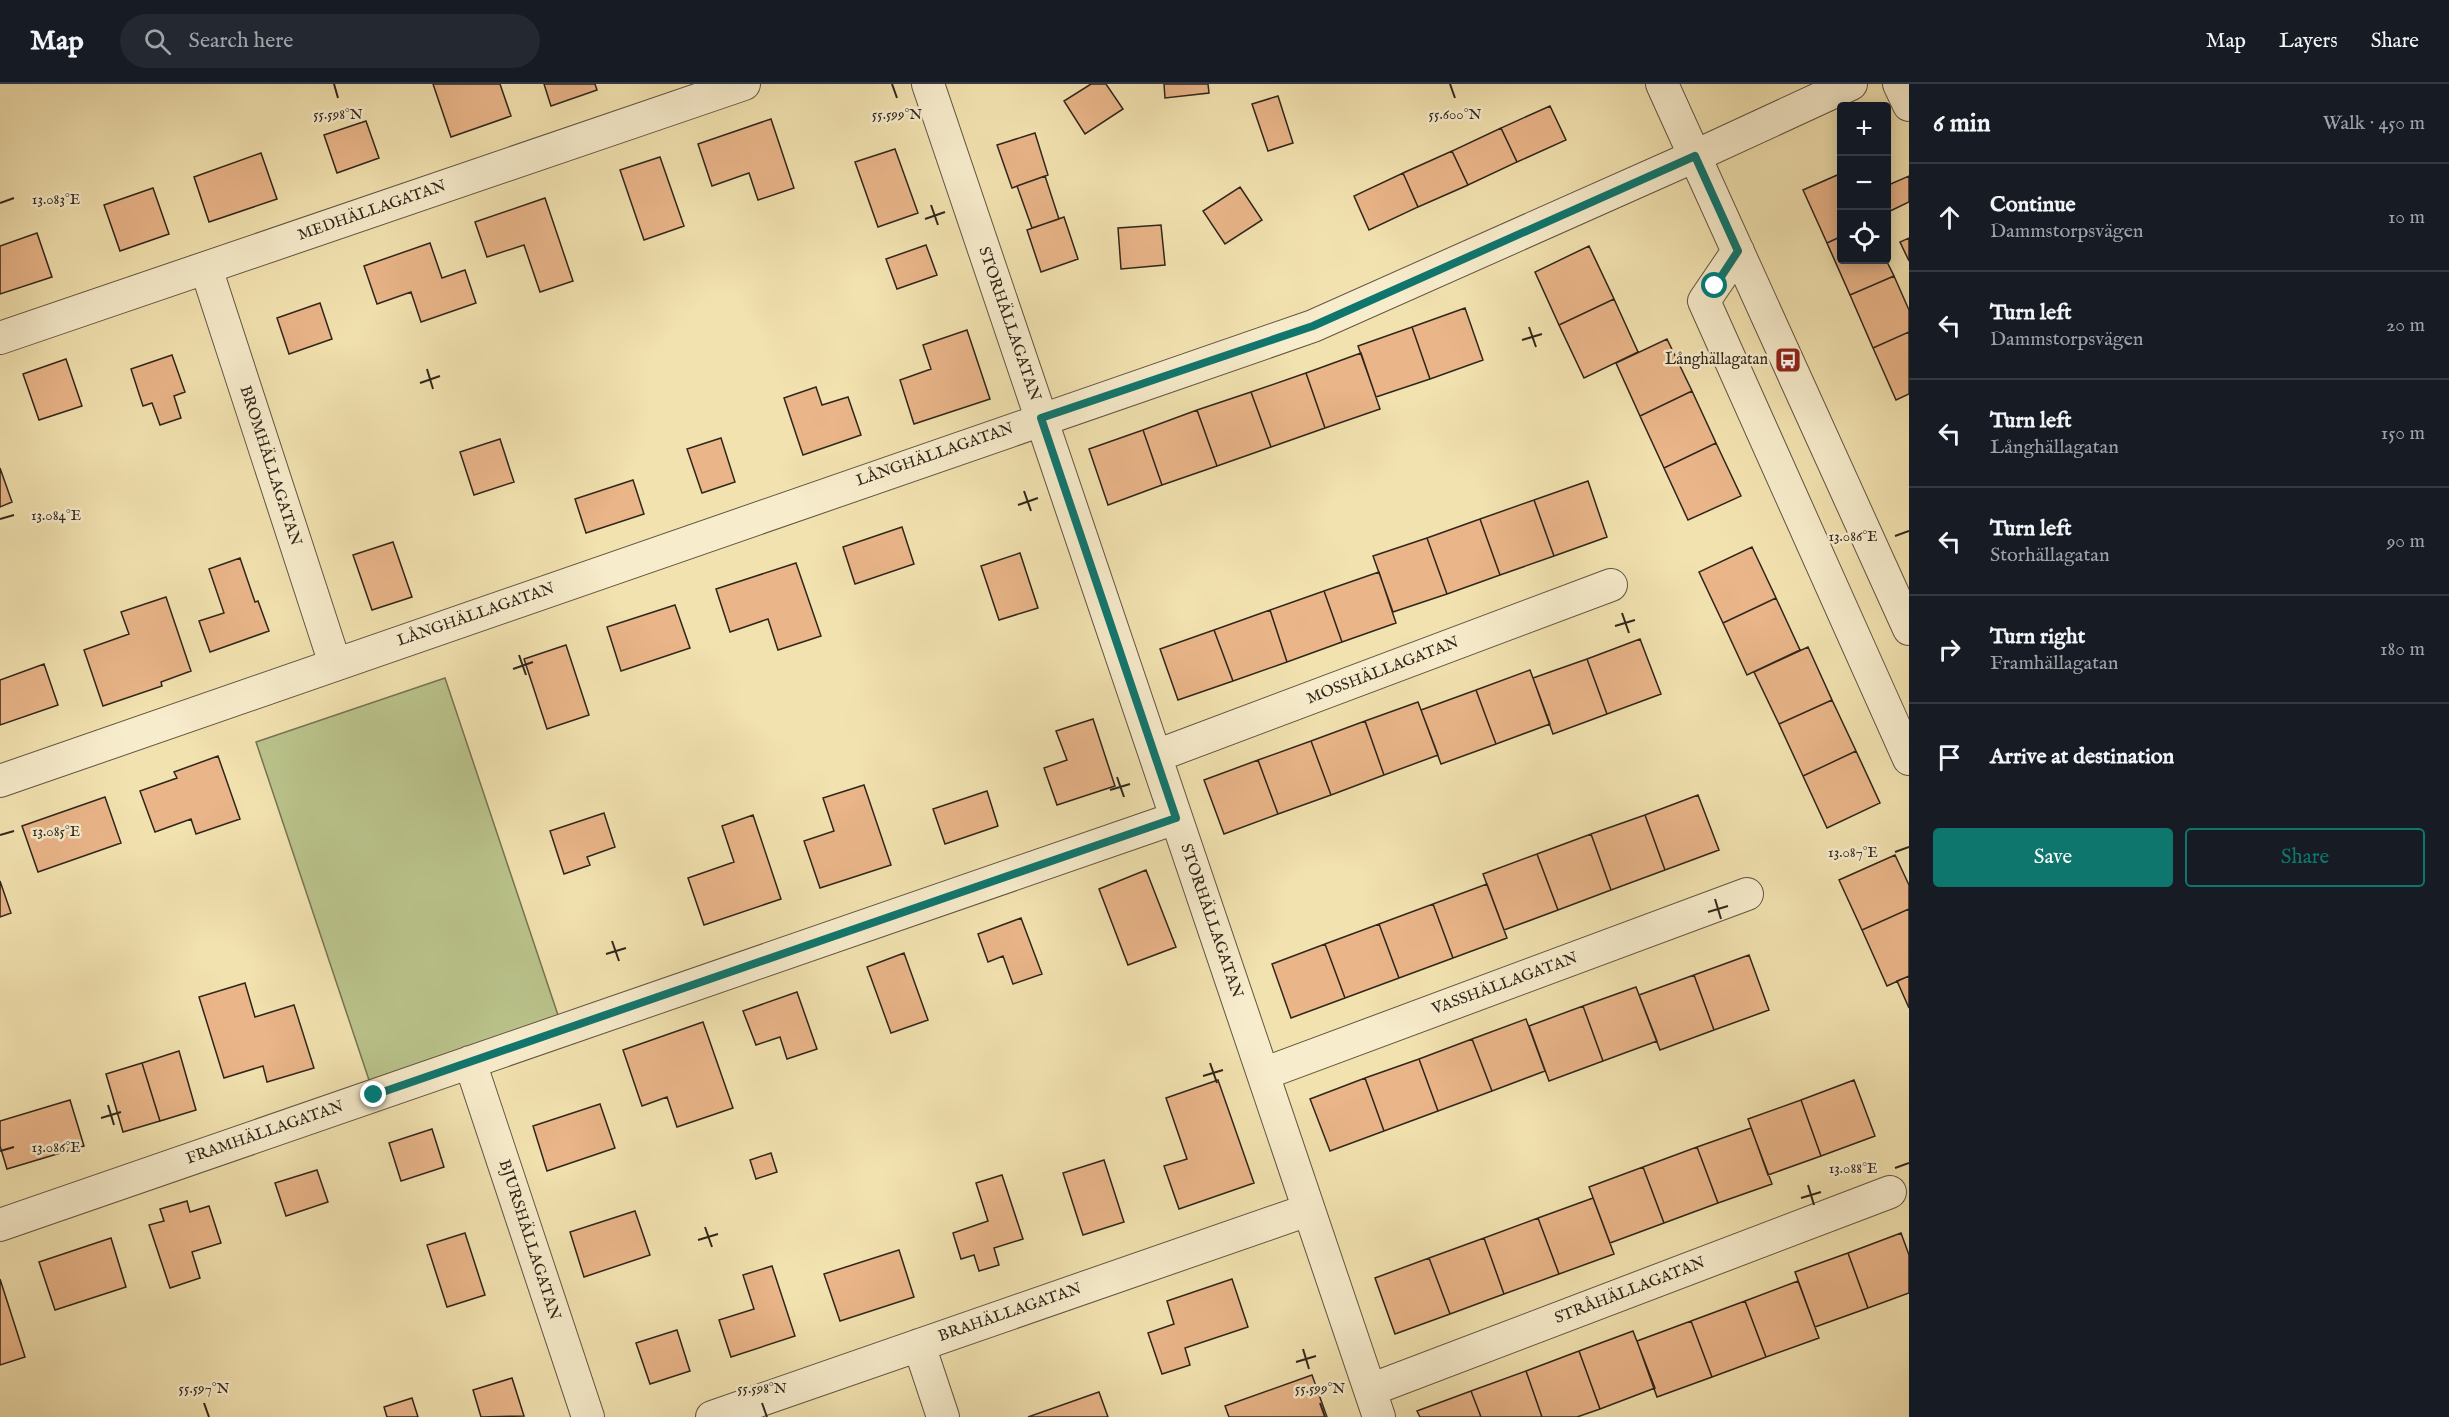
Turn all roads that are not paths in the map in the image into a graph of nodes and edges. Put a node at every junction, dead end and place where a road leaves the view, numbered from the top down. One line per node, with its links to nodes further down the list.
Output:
1 (744, 84): 9 (street, MEDHÄLLAGATAN)
2 (928, 84): 11 (street, STORHÄLLAGATAN)
3 (1662, 84): 7 (street)
4 (1851, 84): 7 (street, LÅNGHÄLLAGATAN)
5 (1899, 84): 6 (street)
6 (1909, 105)
7 (1695, 156): 8 (street); 11 (street, LÅNGHÄLLAGATAN)
8 (1738, 251): 13 (street); 16 (street)
9 (206, 268): 10 (street, MEDHÄLLAGATAN); 14 (street, BROMHÄLLAGATAN)
10 (0, 338)
11 (1041, 418): 14 (street, LÅNGHÄLLAGATAN); 15 (street, STORHÄLLAGATAN)
12 (1611, 585): 15 (street, MOSSHÄLLAGATAN)
13 (1909, 629)
14 (335, 664): 17 (street, LÅNGHÄLLAGATAN)
15 (1156, 756): 18 (street, STORHÄLLAGATAN)
16 (1909, 759)
17 (0, 781)
18 (1176, 818): 20 (street, FRAMHÄLLAGATAN); 21 (street, STORHÄLLAGATAN)
19 (1747, 894): 21 (street, VASSHÄLLAGATAN)
20 (470, 1062): 24 (street, FRAMHÄLLAGATAN); 27 (street, BJURSHÄLLAGATAN)
21 (1263, 1074): 23 (street, STORHÄLLAGATAN)
22 (1890, 1192): 26 (street, STRÅHÄLLAGATAN)
23 (1308, 1210): 25 (street, BRAHÄLLAGATAN); 26 (street, STORHÄLLAGATAN)
24 (0, 1225)
25 (919, 1345): 28 (street, BRAHÄLLAGATAN); 29 (street)
26 (1374, 1403)
27 (588, 1417)
28 (712, 1417)
29 (943, 1417)

